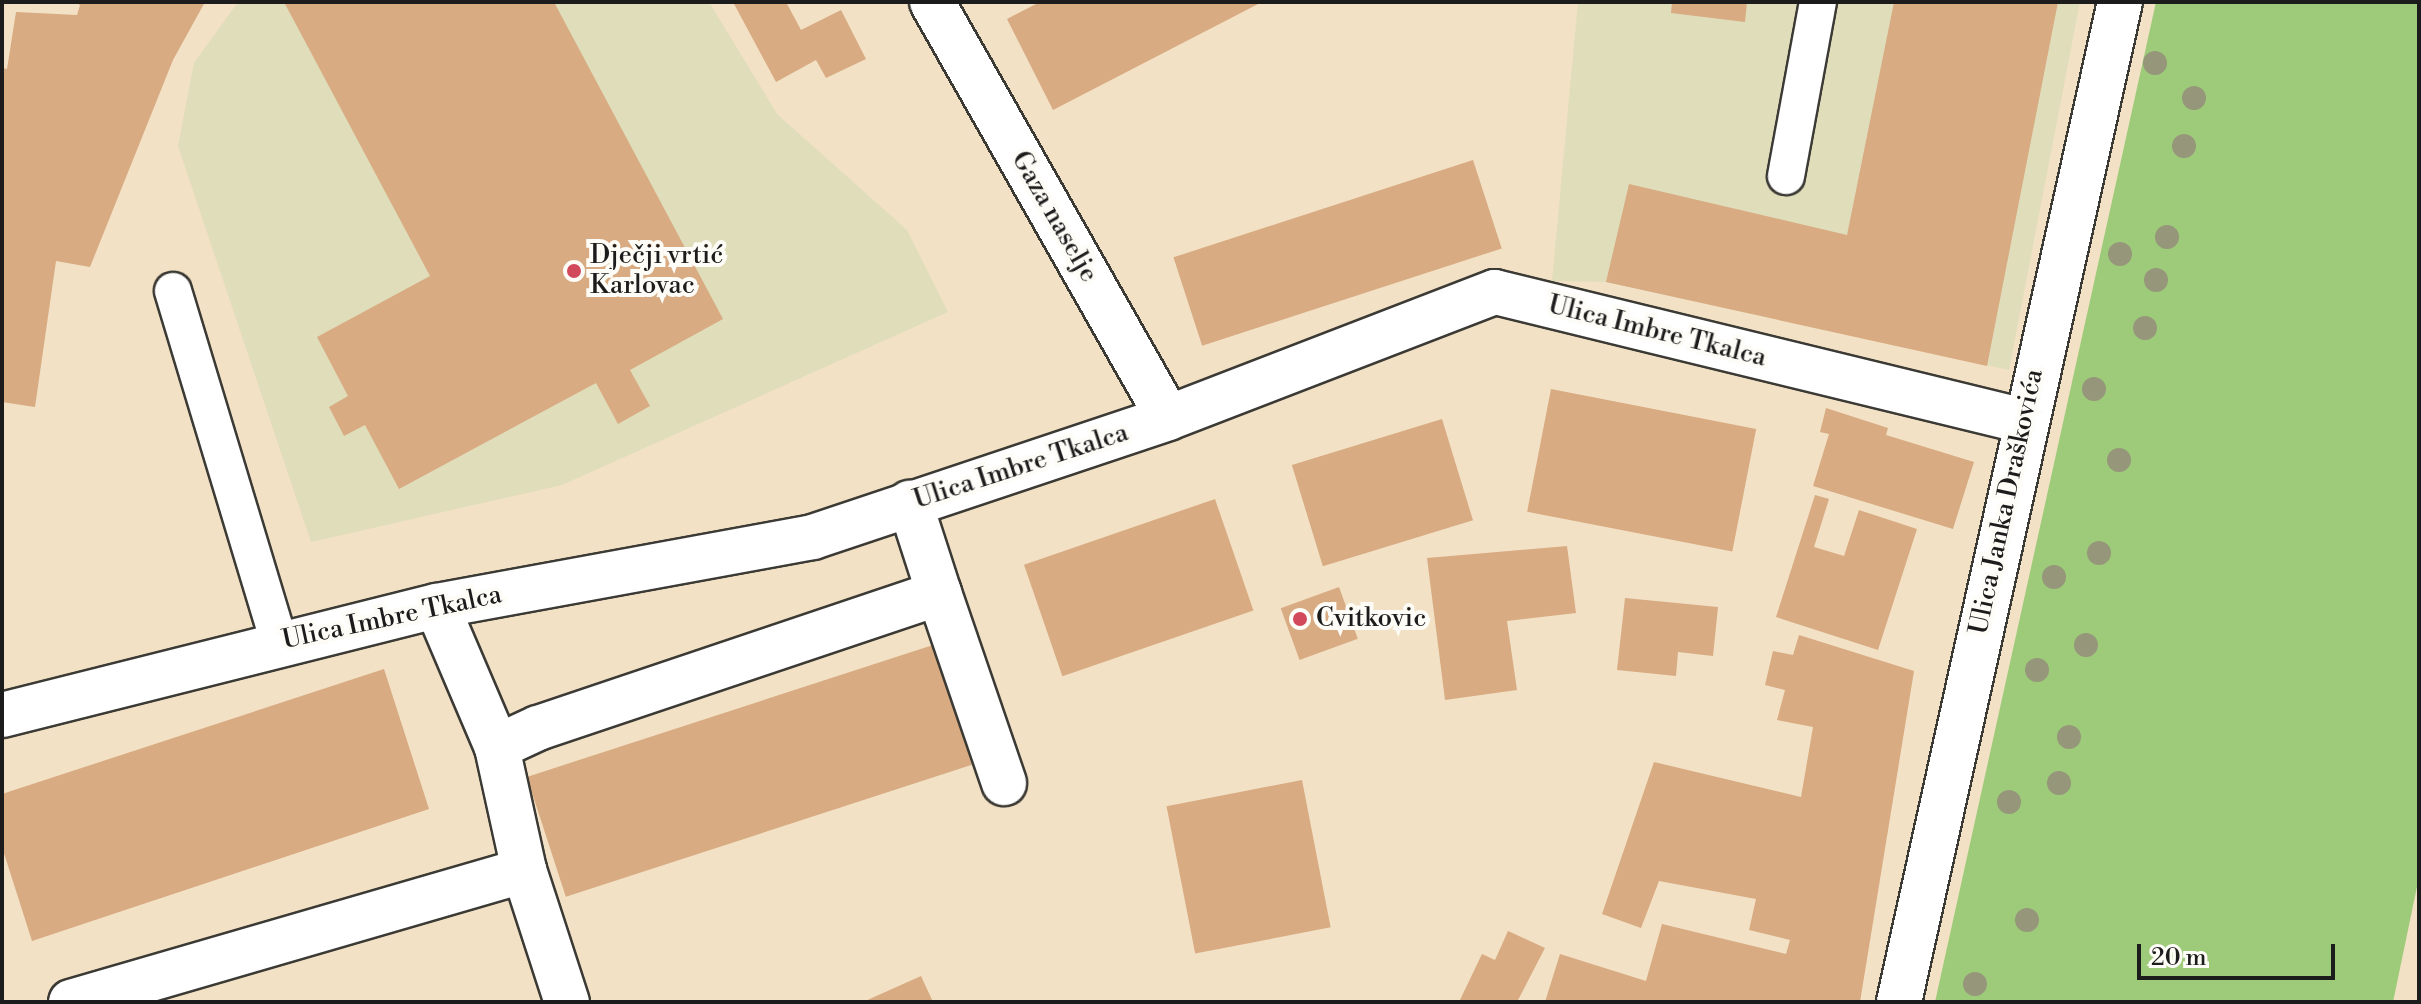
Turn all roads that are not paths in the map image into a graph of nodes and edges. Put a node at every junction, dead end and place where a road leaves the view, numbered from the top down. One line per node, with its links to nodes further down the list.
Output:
1 (1818, 2): 4 (lane)
2 (2120, 2): 7 (street, Ulica Janka Draškovića)
3 (947, 7): 6 (street, Gaza naselje)
4 (1786, 176)
5 (173, 291): 11 (lane)
6 (1168, 418): 7 (street, Ulica Imbre Tkalca); 8 (street, Ulica Imbre Tkalca)
7 (2024, 421): 18 (street, Ulica Janka Draškovića)
8 (910, 503): 9 (street); 10 (street, Ulica Imbre Tkalca)
9 (939, 593): 13 (street); 14 (street)
10 (437, 606): 11 (street, Ulica Imbre Tkalca); 13 (street)
11 (279, 642): 12 (street, Ulica Imbre Tkalca)
12 (2, 715)
13 (497, 747): 15 (street)
14 (1004, 783)
15 (524, 870): 16 (street); 17 (street)
16 (71, 1002)
17 (567, 1002)
18 (1899, 1002)

